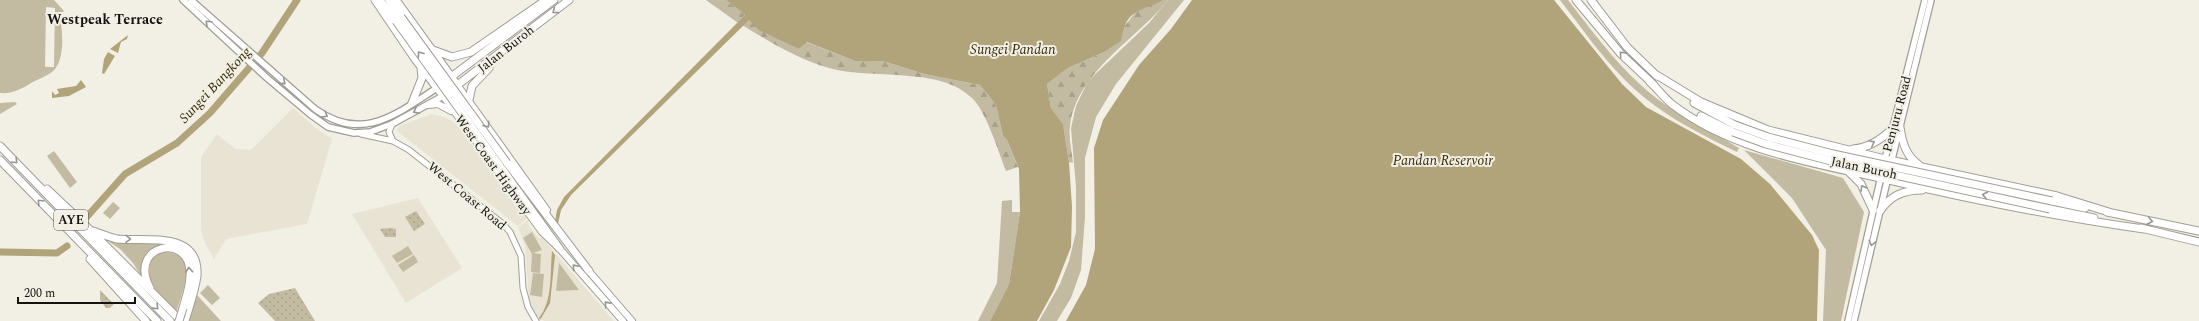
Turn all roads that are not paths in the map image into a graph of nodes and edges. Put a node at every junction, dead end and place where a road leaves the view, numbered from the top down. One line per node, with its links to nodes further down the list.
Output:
1 (183, 0): 31 (main road, West Coast Road, one-way to 1)
2 (191, 0): 25 (main road, one-way to 25)
3 (375, 0): 17 (highway, West Coast Highway)
4 (380, 0): 14 (highway)
5 (389, 0): 14 (highway)
6 (396, 0): 16 (highway, West Coast Highway)
7 (547, 0): 16 (highway)
8 (554, 0): 19 (highway, Jalan Buroh)
9 (569, 0): 15 (highway, Jalan Buroh, one-way to 15)
10 (1576, 0): 20 (highway, Jalan Buroh, one-way to 10)
11 (1591, 0): 18 (highway, Jalan Buroh)
12 (1926, 0): 30 (main road, Penjuru Road)
13 (1931, 0): 30 (main road, Penjuru Road)
14 (398, 19): 37 (highway, bridge)
15 (511, 45): 21 (highway, Jalan Buroh); 24 (highway)
16 (433, 50): 19 (highway, West Coast Highway)
17 (421, 68): 22 (highway, West Coast Highway); 25 (highway)
18 (1655, 74): 29 (highway, Jalan Buroh); 34 (highway)
19 (452, 76): 21 (highway, West Coast Highway); 22 (highway, Jalan Buroh)
20 (1650, 82): 29 (highway, Jalan Buroh); 39 (highway)
21 (458, 86): 23 (highway, Jalan Buroh); 24 (main road, West Coast Highway)
22 (437, 88): 23 (highway, West Coast Highway); 25 (main road)
23 (443, 96): 26 (main road, West Coast Road); 27 (main road, West Coast Highway)
24 (469, 100): 51 (main road, West Coast Highway, one-way to 51)
25 (412, 103)
26 (428, 105): 27 (main road); 28 (main road, West Coast Road, one-way to 28)
27 (457, 116): 50 (main road, West Coast Highway)
28 (392, 124): 31 (main road, West Coast Road); 32 (street)
29 (1734, 128): 44 (highway, Jalan Buroh, bridge); 46 (highway, Jalan Buroh, one-way to 29, bridge)
30 (1896, 128): 34 (highway, one-way to 30); 35 (main road, Penjuru Road); 38 (highway)
31 (360, 134): 32 (street, West Coast Road)
32 (393, 141): 59 (street, West Coast Road)
33 (0, 146): 40 (highway, AYE, one-way to 40)
34 (1846, 150): 35 (highway)
35 (1888, 159): 38 (highway); 41 (main road, Penjuru Road)
36 (0, 160): 45 (highway, AYE, one-way to 36)
37 (504, 164): 50 (highway); 51 (highway)
38 (1921, 166): 44 (highway)
39 (1847, 170): 41 (highway); 43 (highway, one-way to 39)
40 (30, 176): 47 (highway); 56 (highway, AYE, one-way to 56)
41 (1884, 179): 42 (highway); 43 (main road, Penjuru Road)
42 (1934, 190): 43 (highway); 46 (highway)
43 (1876, 211): 62 (main road, Penjuru Road); 63 (main road, Penjuru Road, one-way to 63)
44 (2112, 213): 48 (highway, Jalan Buroh, one-way to 48)
45 (65, 227): 54 (highway); 55 (highway, AYE)
46 (2144, 229): 49 (highway, Jalan Buroh)
47 (90, 230): 52 (highway); 53 (highway, one-way to 53)
48 (2199, 231)
49 (2199, 242)
50 (559, 248): 60 (main road, West Coast Highway, one-way to 50)
51 (589, 271): 61 (main road, West Coast Highway)
52 (152, 292): 53 (highway, one-way to 52); 57 (highway)
53 (185, 310): 57 (highway, bridge); 58 (highway)
54 (143, 319)
55 (157, 321)
56 (170, 321)
57 (180, 321)
58 (185, 321)
59 (536, 321)
60 (623, 321)
61 (632, 321)
62 (1848, 321)
63 (1854, 321)

